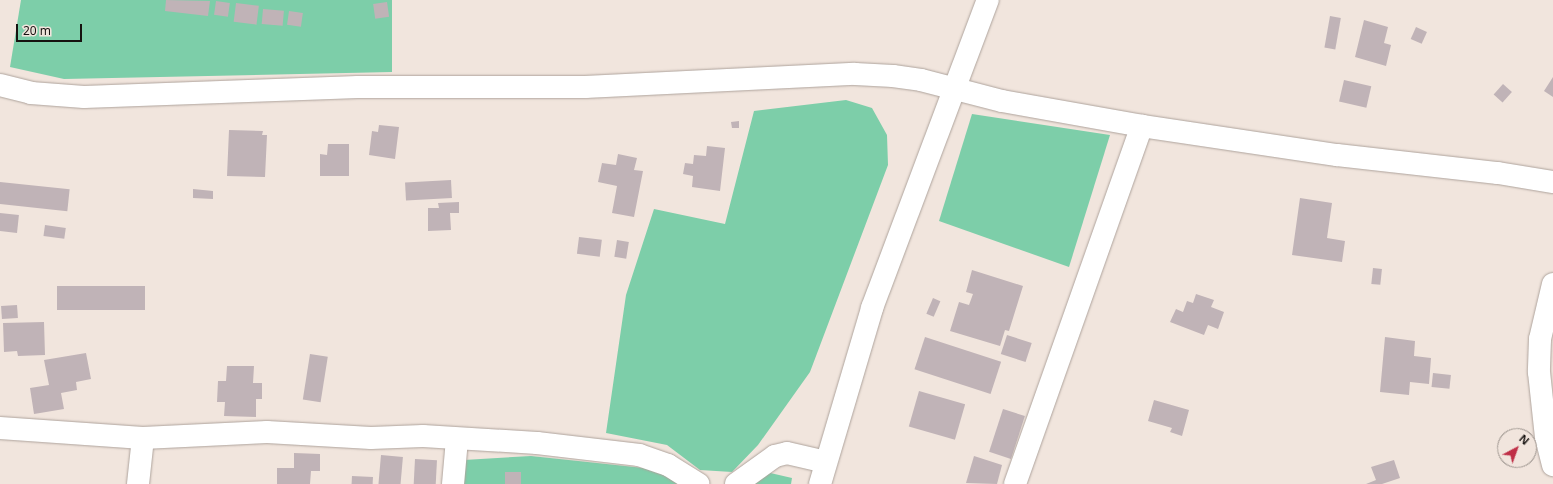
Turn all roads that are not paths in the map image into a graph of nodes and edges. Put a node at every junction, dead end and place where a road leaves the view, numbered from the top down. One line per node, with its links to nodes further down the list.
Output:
1 (988, 0): 3 (street)
2 (0, 85): 3 (street)
3 (956, 89): 4 (street); 10 (street)
4 (1142, 126): 5 (street); 17 (street)
5 (1553, 182)
6 (1553, 284): 11 (street)
7 (0, 428): 8 (street)
8 (143, 438): 9 (street); 12 (street)
9 (457, 439): 13 (street); 14 (street)
10 (826, 462): 15 (street); 16 (street)
11 (1553, 465)
12 (138, 484)
13 (453, 484)
14 (699, 484)
15 (736, 484)
16 (820, 484)
17 (1015, 484)

